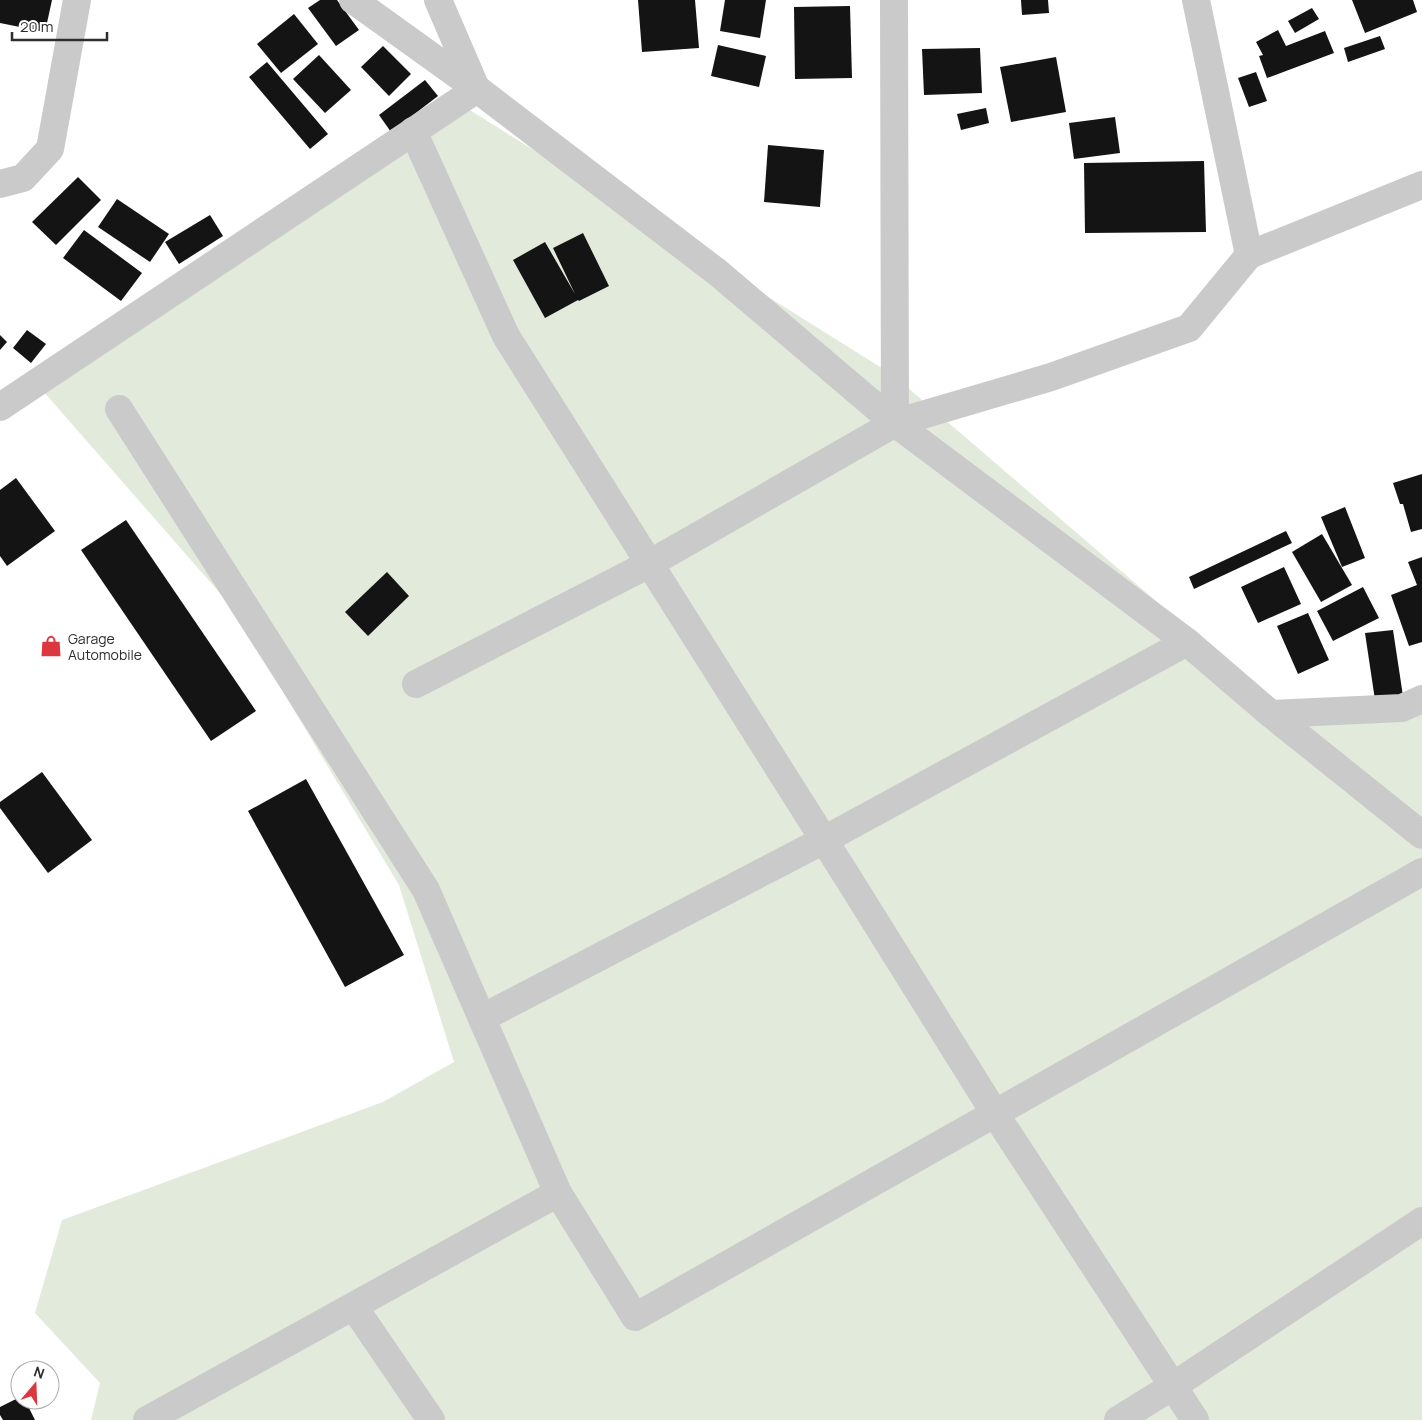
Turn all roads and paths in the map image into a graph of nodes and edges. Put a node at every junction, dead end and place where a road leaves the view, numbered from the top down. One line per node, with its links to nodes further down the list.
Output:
1 (77, 0): 8 (street)
2 (353, 0): 6 (street)
3 (438, 0): 6 (street)
4 (894, 0): 13 (street)
5 (1196, 0): 10 (street)
6 (477, 89): 7 (street); 13 (street)
7 (413, 131): 11 (street); 14 (street)
8 (0, 184)
9 (1422, 185): 10 (street)
10 (1249, 255): 13 (street)
11 (0, 407)
12 (119, 408): 22 (street)
13 (895, 423): 14 (street); 15 (street)
14 (649, 564): 16 (street); 20 (street)
15 (1187, 642): 18 (street); 20 (street)
16 (416, 684)
17 (1422, 699): 18 (street)
18 (1271, 714): 19 (street)
19 (1422, 835)
20 (824, 840): 22 (street); 23 (street)
21 (1422, 872): 23 (street)
22 (482, 1018): 24 (street)
23 (994, 1112): 24 (street); 27 (street)
24 (558, 1193): 26 (street)
25 (1422, 1221): 27 (street)
26 (354, 1307): 28 (street); 29 (street)
27 (1173, 1386): 30 (street); 31 (street)
28 (147, 1420)
29 (431, 1420)
30 (1118, 1420)
31 (1195, 1420)

